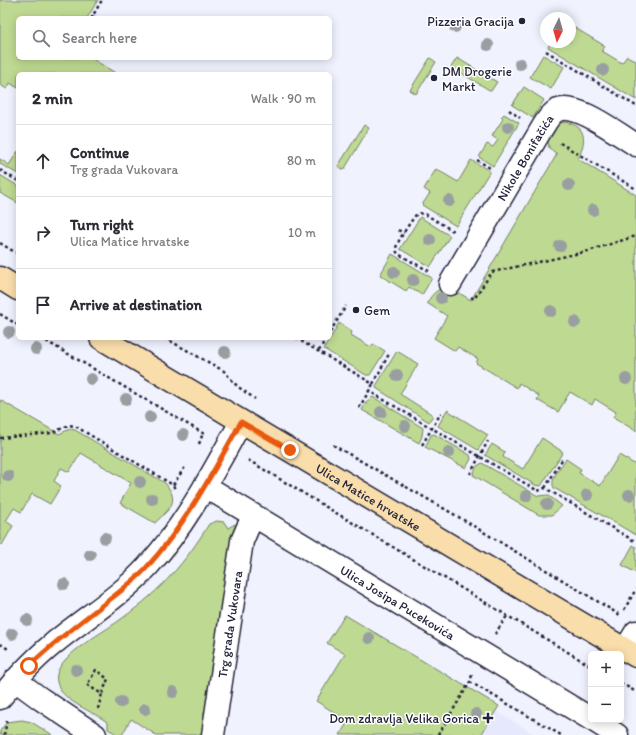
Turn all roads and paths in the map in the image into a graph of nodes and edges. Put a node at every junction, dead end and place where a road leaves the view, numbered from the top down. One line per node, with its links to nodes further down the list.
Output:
1 (102, 0): 2 (path)
2 (92, 16)
3 (546, 51): 4 (path)
4 (636, 106)
5 (509, 110): 6 (path)
6 (525, 121)
7 (636, 145): 22 (street, Nikole Bonifačića)
8 (580, 155): 13 (path)
9 (477, 160): 11 (path)
10 (0, 170): 12 (path)
11 (494, 171)
12 (16, 180)
13 (636, 189)
14 (398, 230): 16 (path)
15 (456, 232): 16 (path)
16 (404, 233): 20 (path)
17 (636, 236): 22 (path)
18 (0, 244): 19 (path)
19 (16, 253)
20 (432, 273)
21 (0, 278): 23 (main road)
22 (450, 284)
23 (16, 288)
24 (346, 306): 27 (path)
25 (0, 314): 26 (path)
26 (16, 324)
27 (332, 329)
28 (43, 340): 42 (path)
29 (104, 340): 40 (main road, Ulica Matice hrvatske)
30 (169, 340): 37 (path)
31 (300, 340): 33 (path)
32 (325, 340): 33 (path)
33 (319, 351): 35 (path)
34 (389, 354): 35 (path)
35 (373, 384): 36 (path)
36 (369, 391): 38 (path); 41 (path)
37 (260, 402)
38 (359, 408)
39 (440, 413): 41 (path)
40 (241, 422): 47 (street); 62 (main road, Ulica Matice hrvatske)
41 (431, 427): 46 (path); 49 (path)
42 (203, 434): 47 (path); 48 (path)
43 (0, 438): 53 (path)
44 (488, 441): 49 (path)
45 (332, 445): 61 (path)
46 (422, 445)
47 (227, 447): 54 (street); 63 (path)
48 (196, 450)
49 (479, 456): 52 (path); 55 (path)
50 (563, 458): 55 (path)
51 (186, 466): 53 (path)
52 (470, 474)
53 (173, 485): 56 (path)
54 (205, 486): 57 (street, Ulica Josipa Pucekovića); 64 (street)
55 (545, 488): 58 (path)
56 (177, 494)
57 (255, 516): 71 (street, Ulica Josipa Pucekovića); 76 (street, Trg grada Vukovara)
58 (628, 537): 59 (path); 60 (path)
59 (636, 538)
60 (636, 542)
61 (636, 589)
62 (632, 646)
63 (588, 664)
64 (15, 680): 69 (street); 75 (street)
65 (470, 682): 77 (path)
66 (624, 685): 67 (path)
67 (636, 692)
68 (102, 694): 68 (path); 70 (path)
69 (0, 698)
70 (97, 712)
71 (588, 718)
72 (8, 719): 74 (path)
73 (597, 723): 78 (street, Ulica Josipa Pucekovića)
74 (4, 735)
75 (95, 735)
76 (213, 735)
77 (561, 735)
78 (618, 735)

